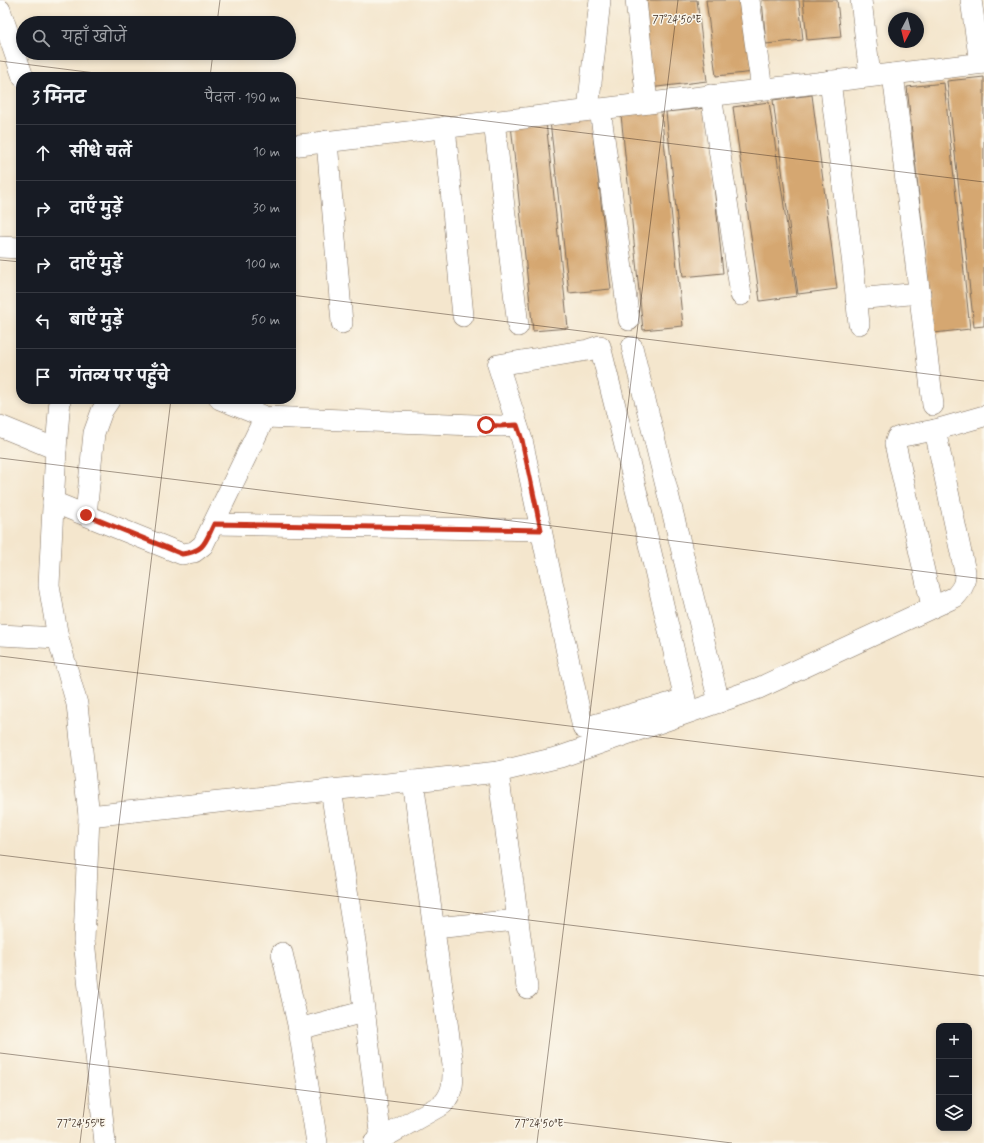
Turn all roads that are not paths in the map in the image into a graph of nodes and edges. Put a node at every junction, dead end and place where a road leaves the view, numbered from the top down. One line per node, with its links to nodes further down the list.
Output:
1 (600, 0): 17 (street)
2 (636, 0): 16 (street)
3 (749, 0): 14 (street)
4 (861, 0): 12 (street)
5 (971, 0): 9 (street)
6 (0, 10): 7 (street)
7 (16, 57)
8 (17, 60): 10 (street)
9 (982, 63): 11 (street)
10 (21, 72)
11 (893, 74): 12 (street); 24 (street)
12 (870, 76): 13 (street)
13 (830, 81): 14 (street); 26 (street)
14 (762, 89): 15 (street)
15 (711, 96): 16 (street); 25 (street)
16 (647, 103): 17 (street)
17 (594, 109): 18 (street); 28 (street)
18 (494, 121): 19 (street); 31 (street)
19 (445, 127): 20 (street); 27 (street)
20 (327, 142): 21 (street); 29 (street)
21 (296, 145)
22 (0, 247): 23 (street)
23 (16, 248)
24 (920, 294): 26 (street); 36 (street)
25 (741, 295)
26 (856, 299): 30 (street)
27 (463, 316)
28 (629, 320)
29 (342, 322)
30 (859, 324)
31 (518, 326)
32 (632, 347): 50 (street)
33 (60, 404): 42 (street)
34 (107, 404): 44 (street)
35 (232, 404): 38 (street)
36 (933, 405)
37 (984, 416): 41 (street)
38 (265, 417): 39 (street); 45 (street)
39 (517, 425): 46 (street); 46 (street)
40 (0, 426): 42 (street)
41 (935, 430): 47 (street); 47 (street)
42 (56, 450): 43 (street)
43 (53, 502): 44 (street); 49 (street)
44 (86, 515): 45 (street)
45 (214, 524): 46 (street)
46 (541, 530)
47 (932, 606): 50 (street)
48 (0, 635): 49 (street)
49 (58, 638): 54 (street)
50 (718, 702): 51 (street)
51 (498, 772): 52 (street); 55 (street)
52 (413, 781): 53 (street); 56 (street)
53 (330, 790): 54 (street); 59 (street)
54 (89, 816): 62 (street)
55 (518, 920): 56 (street); 58 (street)
56 (434, 928): 61 (street)
57 (282, 953): 60 (street)
58 (527, 988)
59 (363, 1012): 60 (street); 61 (street)
60 (298, 1029): 63 (street)
61 (377, 1141)
62 (105, 1143)
63 (317, 1143)

